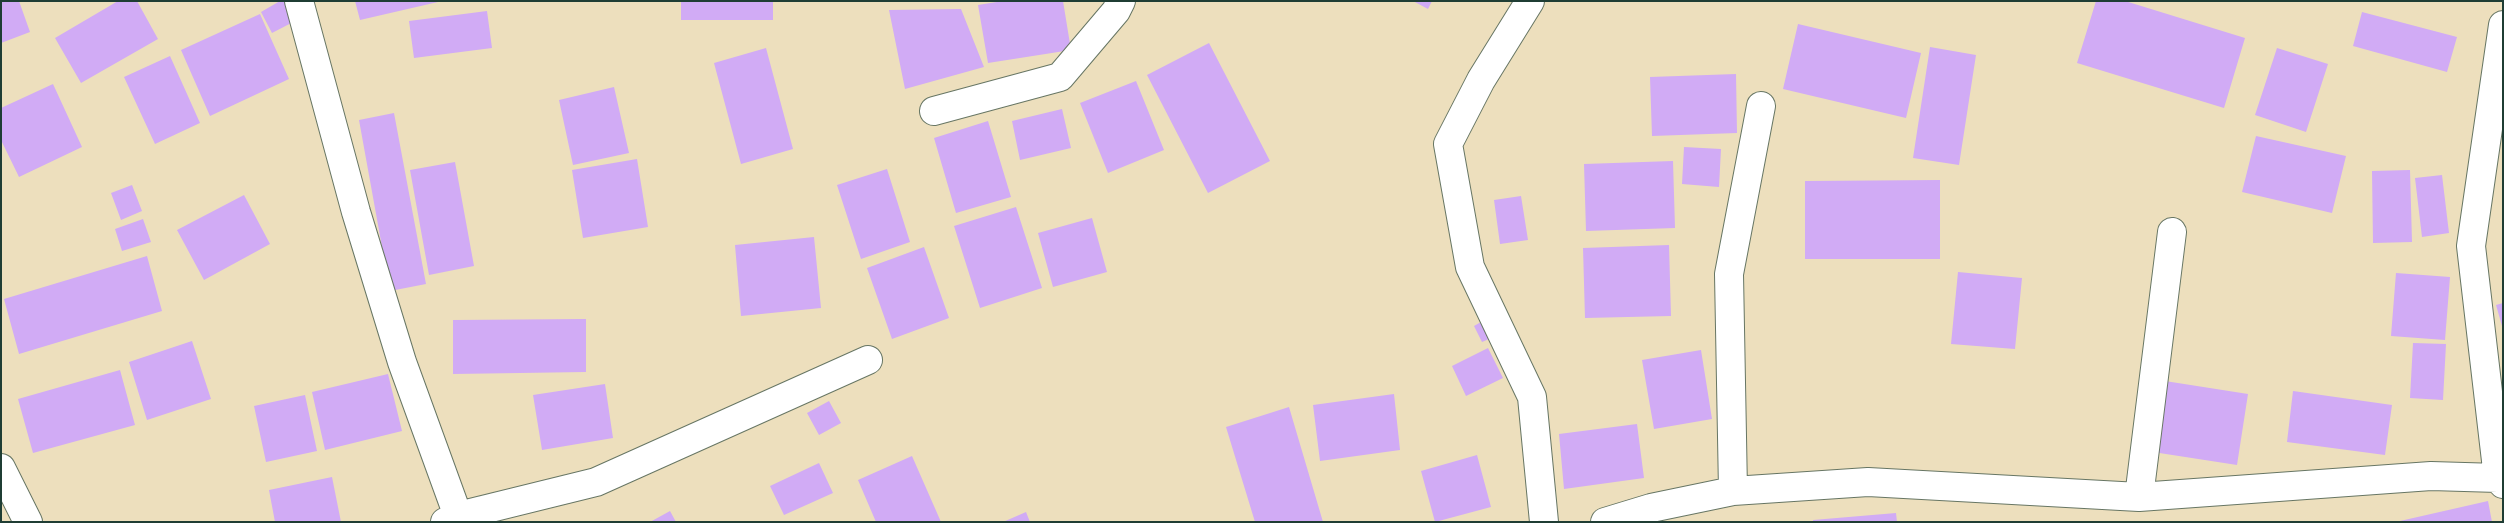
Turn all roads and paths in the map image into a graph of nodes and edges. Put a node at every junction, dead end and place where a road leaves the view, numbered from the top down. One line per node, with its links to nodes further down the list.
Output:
1 (299, 1): 13 (street)
2 (1121, 1): 6 (street)
3 (1530, 1): 15 (street)
4 (2503, 25): 10 (street)
5 (1761, 106): 11 (street)
6 (934, 111)
7 (2172, 232): 12 (street)
8 (868, 360): 13 (street)
9 (1, 468): 14 (street)
10 (2501, 481): 12 (street)
11 (1733, 491): 12 (street); 16 (street)
12 (2139, 497)
13 (452, 519)
14 (28, 522)
15 (1544, 522)
16 (1604, 522)

